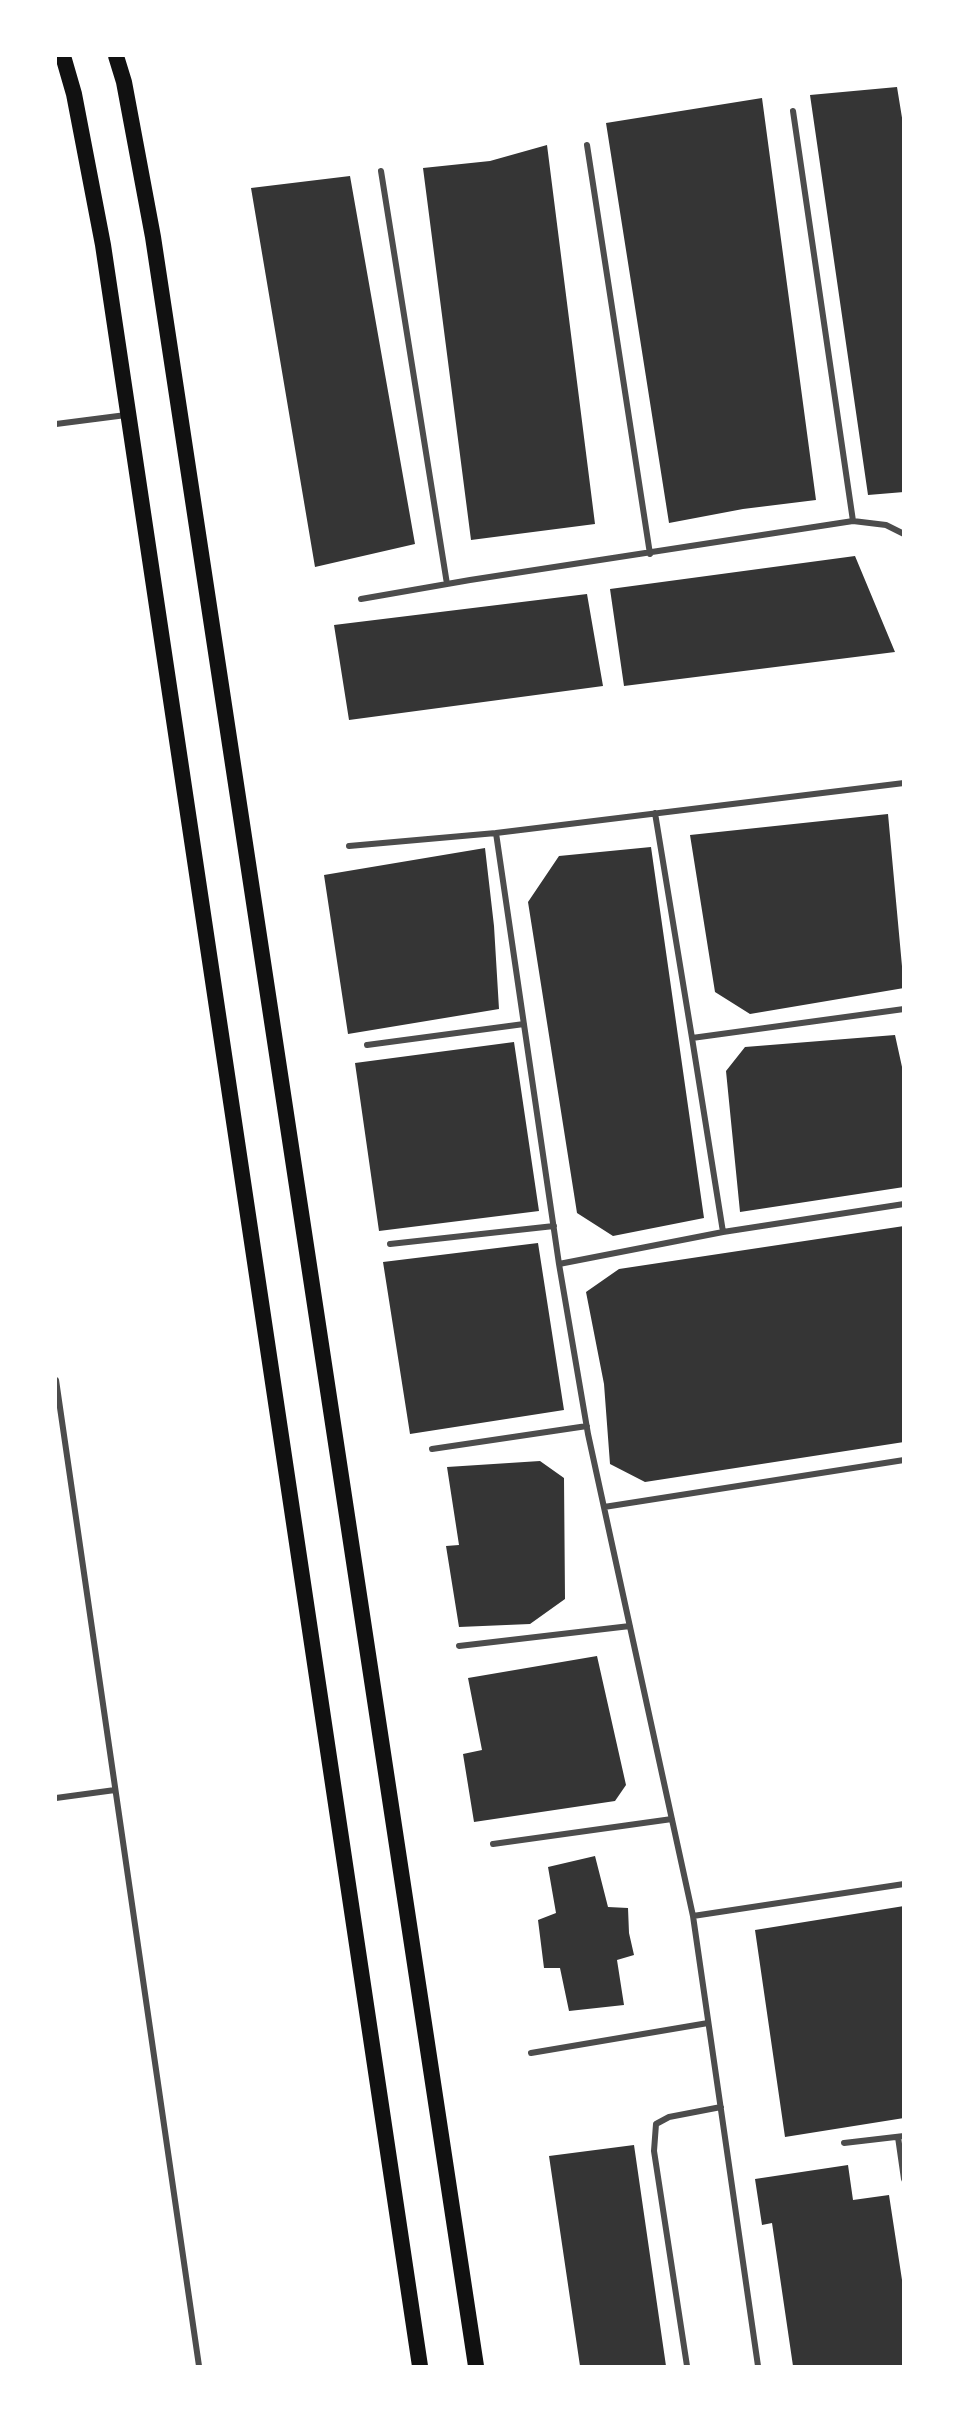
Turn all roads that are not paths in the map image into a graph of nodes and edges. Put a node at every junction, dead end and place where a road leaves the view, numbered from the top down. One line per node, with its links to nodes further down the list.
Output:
1 (63, 56): 6 (highway)
2 (116, 56): 48 (highway)
3 (793, 111): 8 (street)
4 (587, 145): 10 (street)
5 (381, 171): 11 (street)
6 (127, 415): 7 (street); 47 (highway)
7 (56, 424)
8 (853, 521): 9 (street); 10 (street)
9 (903, 534)
10 (650, 554): 11 (street)
11 (447, 584): 12 (street)
12 (361, 599)
13 (903, 783): 14 (street)
14 (655, 813): 15 (street); 19 (street)
15 (496, 833): 16 (street); 18 (street)
16 (349, 846)
17 (903, 1009): 19 (street)
18 (524, 1024): 20 (street); 22 (street)
19 (692, 1038): 23 (street)
20 (367, 1045)
21 (903, 1204): 23 (street)
22 (554, 1226): 24 (street); 25 (street)
23 (723, 1232): 25 (street)
24 (390, 1244)
25 (559, 1264): 28 (street)
26 (56, 1380): 27 (street)
27 (58, 1408): 34 (street)
28 (587, 1426): 29 (street); 31 (street)
29 (432, 1449)
30 (903, 1460): 31 (street)
31 (604, 1507): 32 (street)
32 (630, 1626): 33 (street); 36 (street)
33 (459, 1646)
34 (115, 1790): 35 (street); 46 (street)
35 (56, 1798)
36 (672, 1819): 37 (street); 39 (street)
37 (493, 1844)
38 (903, 1884): 39 (street)
39 (693, 1916): 40 (street)
40 (708, 2023): 41 (street); 42 (street)
41 (531, 2053)
42 (721, 2107): 49 (street); 50 (street)
43 (901, 2137): 44 (street); 45 (street)
44 (844, 2143)
45 (903, 2179)
46 (198, 2367)
47 (420, 2367)
48 (476, 2367)
49 (687, 2367)
50 (758, 2367)

